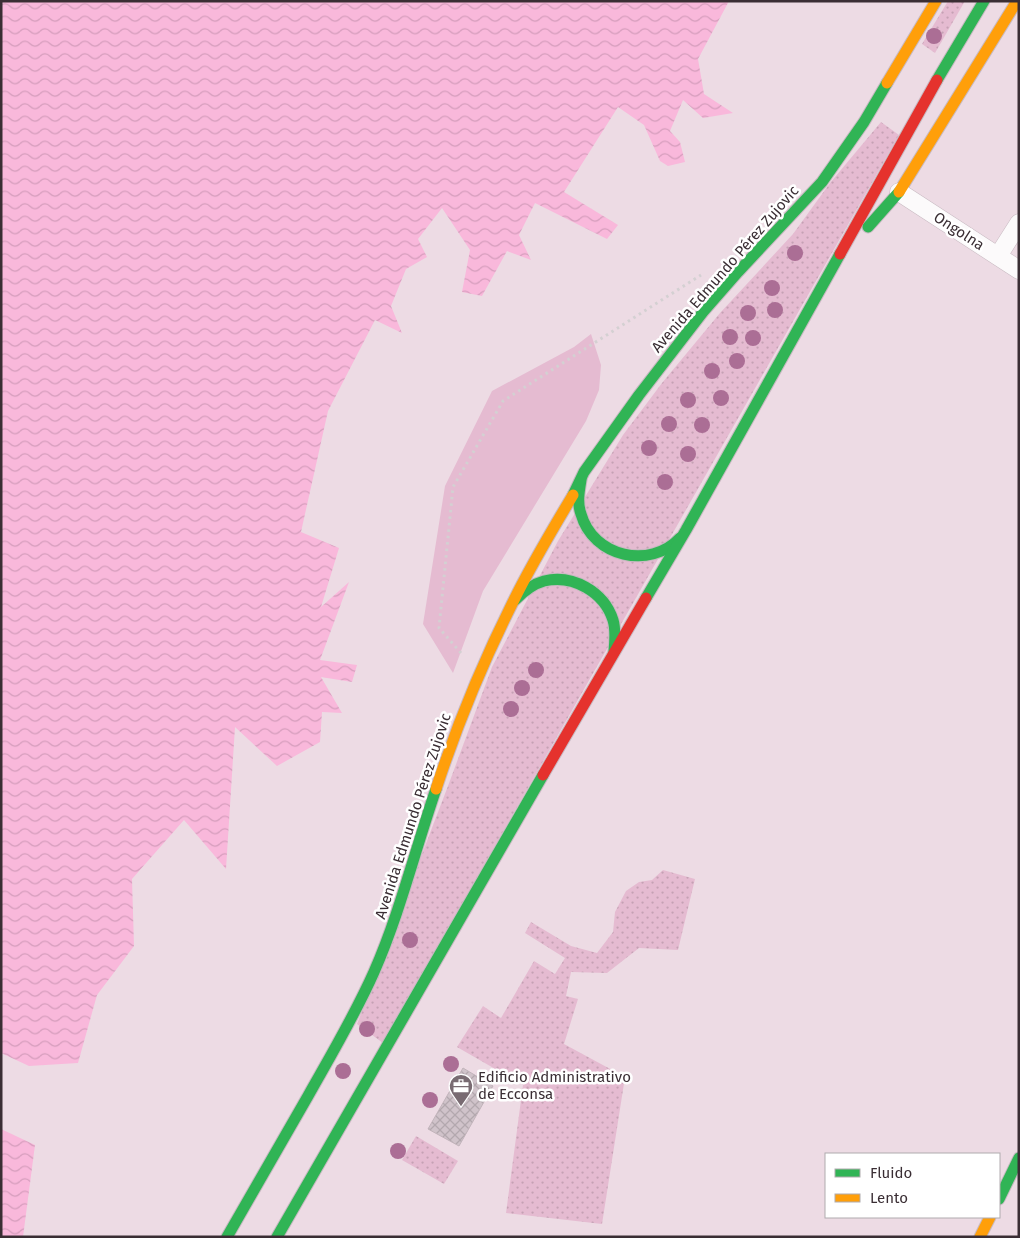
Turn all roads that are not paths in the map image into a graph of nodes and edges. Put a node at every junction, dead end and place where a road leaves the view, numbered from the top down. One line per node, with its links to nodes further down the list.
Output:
1 (936, 1): 9 (main road, Avenida Edmundo Pérez Zujovic)
2 (984, 1): 7 (main road)
3 (1016, 7): 4 (main road)
4 (899, 192): 6 (street, Ongolna); 7 (main road)
5 (1019, 223): 6 (street)
6 (998, 256): 8 (street, Ongolna)
7 (834, 266): 10 (main road)
8 (1019, 270)
9 (584, 472): 10 (main road); 11 (main road, Avenida Edmundo Pérez Zujovic)
10 (686, 530): 12 (main road)
11 (513, 602): 12 (main road); 16 (main road, Avenida Edmundo Pérez Zujovic)
12 (614, 651): 17 (main road)
13 (1019, 1158): 14 (main road)
14 (1000, 1197)
15 (990, 1218): 18 (main road)
16 (227, 1237)
17 (277, 1237)
18 (980, 1237)

